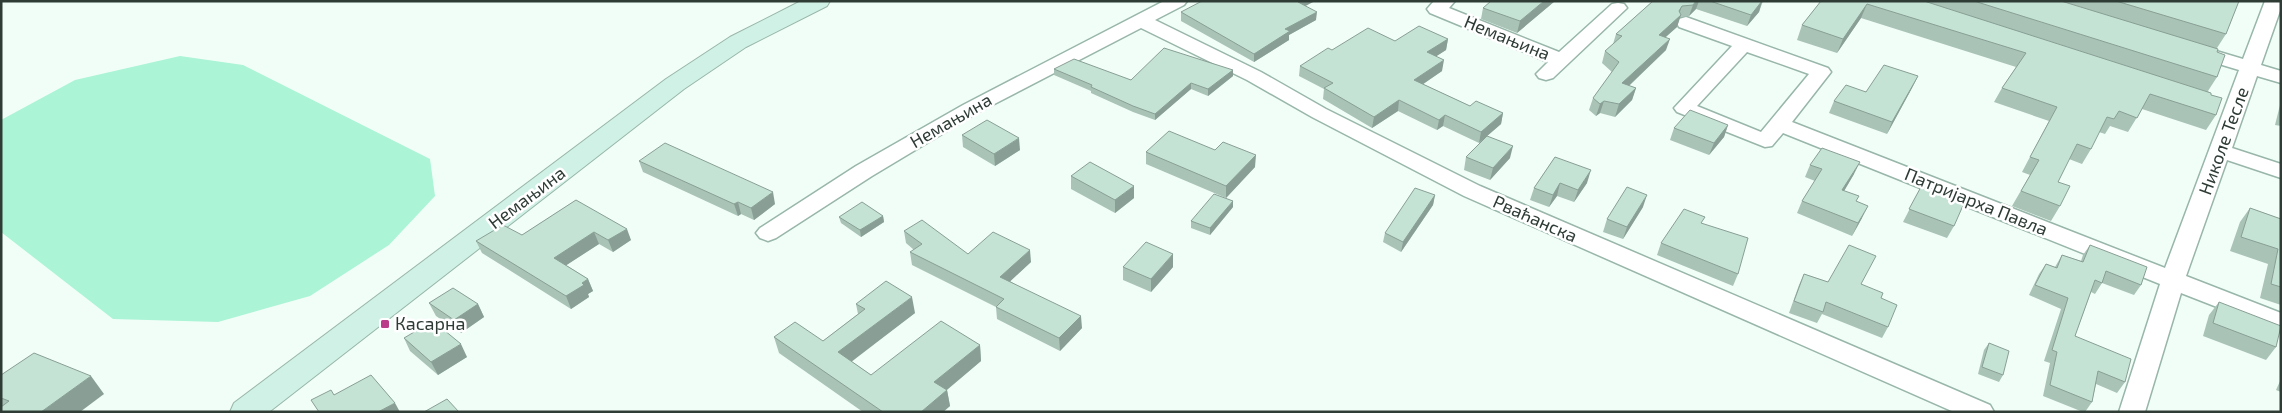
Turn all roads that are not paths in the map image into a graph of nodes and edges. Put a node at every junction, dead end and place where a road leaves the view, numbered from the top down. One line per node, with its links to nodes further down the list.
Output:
1 (819, 1): 20 (street, Немањина)
2 (1178, 1): 6 (street)
3 (1446, 1): 10 (street, Немањина)
4 (2272, 4): 11 (street, Николе Тесле)
5 (1618, 8): 10 (street)
6 (1140, 20): 17 (street, Немањина); 21 (street, Рваћанска)
7 (1686, 23): 8 (street)
8 (1744, 44): 14 (street); 14 (street)
9 (2175, 45): 11 (street)
10 (1561, 60): 12 (street)
11 (2251, 68): 13 (street); 15 (street, Николе Тесле)
12 (1546, 74)
13 (2281, 77)
14 (1779, 124): 18 (street, Патријарха Павла)
15 (2220, 151): 16 (street); 18 (street, Николе Тесле)
16 (2281, 171)
17 (768, 233)
18 (2173, 280): 19 (street); 22 (street, Николе Тесле)
19 (2281, 322)
20 (246, 412)
21 (1980, 412)
22 (2132, 412)

